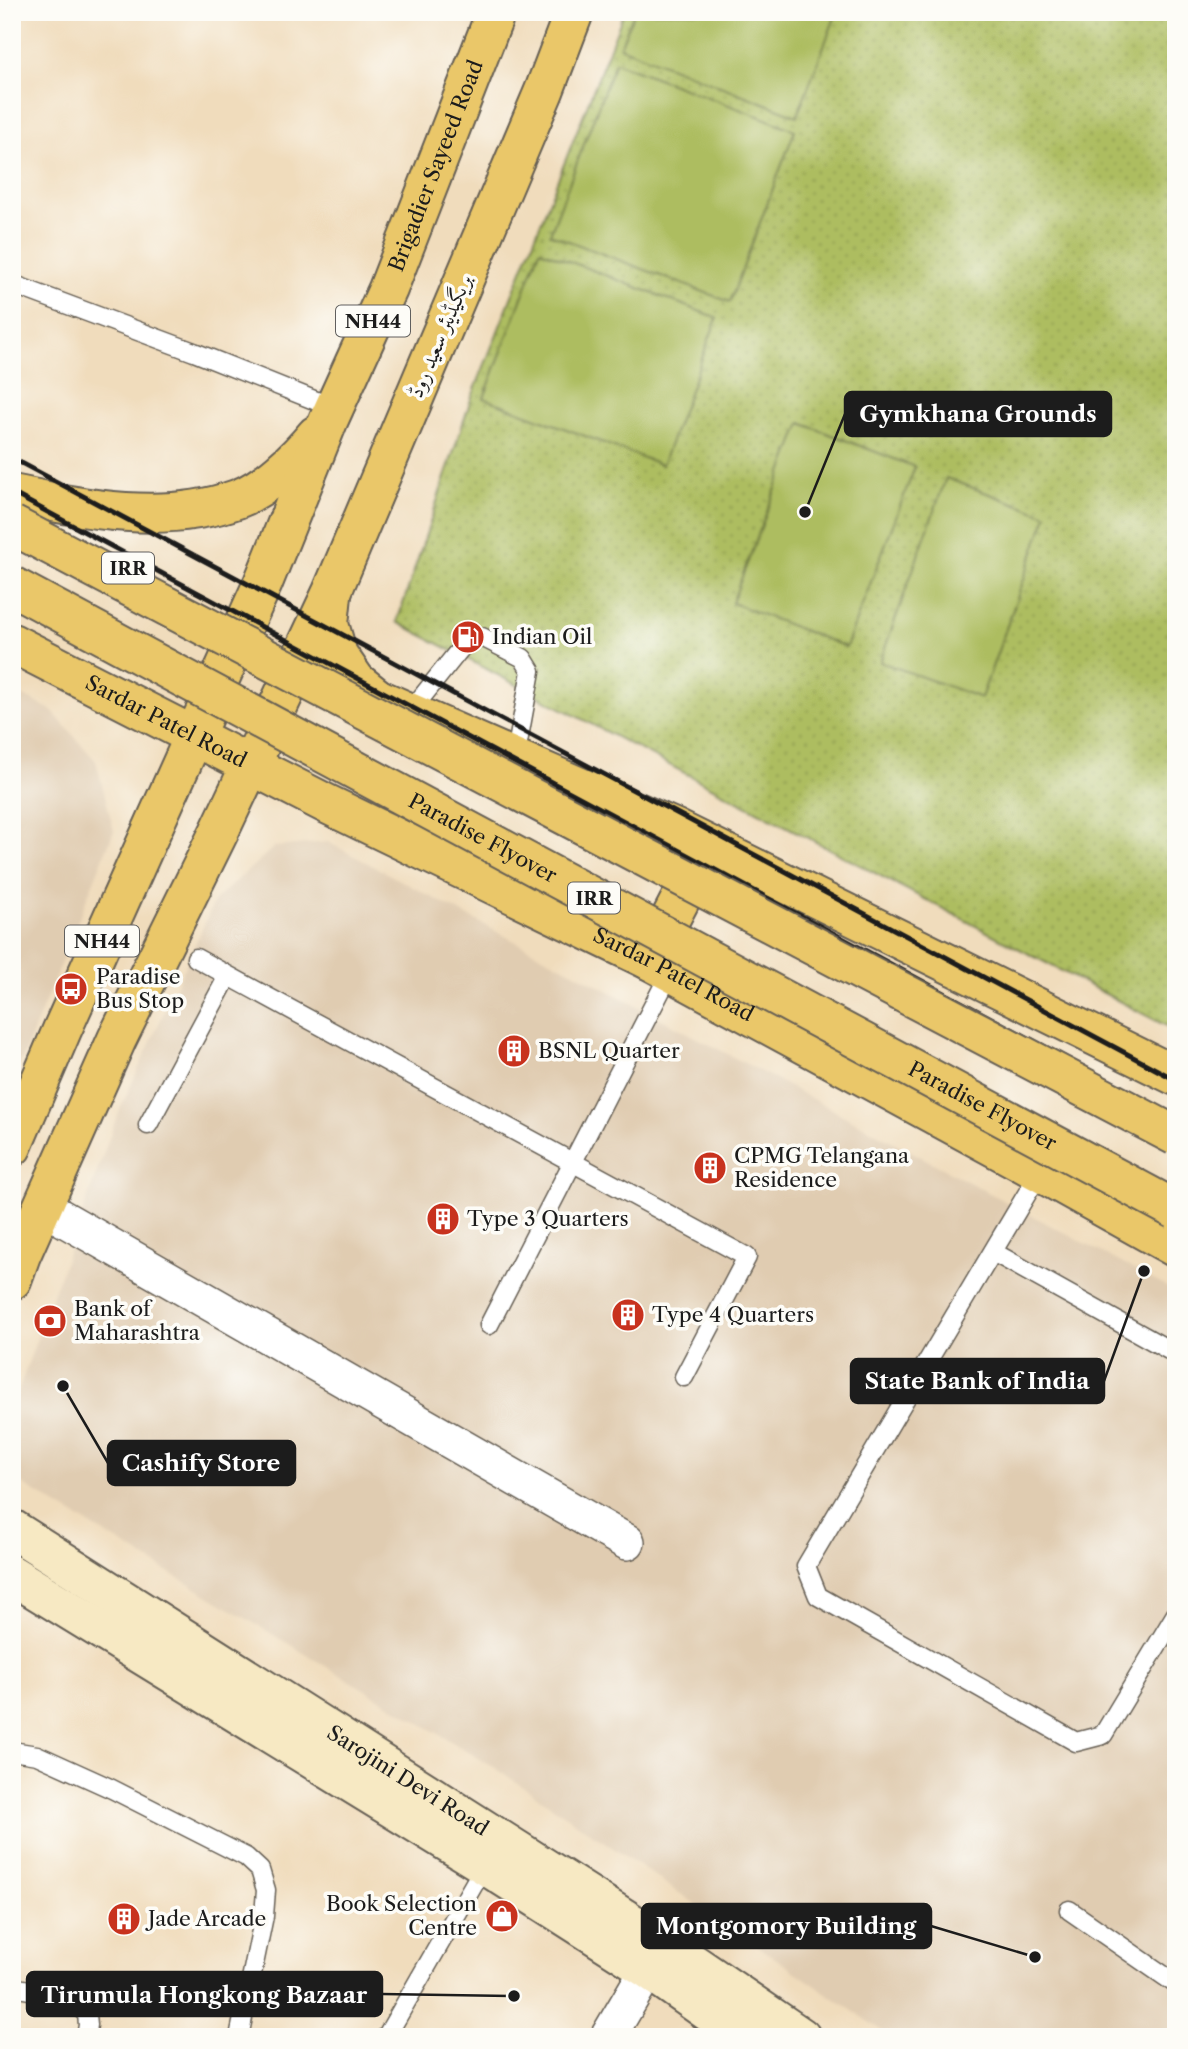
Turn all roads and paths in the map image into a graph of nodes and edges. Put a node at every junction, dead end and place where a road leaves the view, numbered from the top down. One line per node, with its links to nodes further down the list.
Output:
1 (496, 12): 4 (main road, Brigadier Sayeed Road / NH44)
2 (574, 12): 9 (main road, بریگیڈیئر سعید روڈ / NH44)
3 (12, 284): 4 (lane)
4 (331, 413): 5 (main road, NH44); 10 (main road, Brigadier Sayeed Road / NH44)
5 (12, 494)
6 (12, 510): 10 (main road, IRR)
7 (12, 526): 23 (main road, IRR, bridge)
8 (12, 586): 28 (main road, Paradise Flyover / IRR, bridge)
9 (332, 592): 12 (main road, بریگیڈیئر سعید روڈ / NH44); 13 (main road, IRR)
10 (244, 627): 12 (main road, IRR); 14 (main road, NH44)
11 (12, 643): 14 (main road, Sardar Patel Road / IRR)
12 (300, 658): 13 (main road, IRR); 16 (main road, NH44)
13 (395, 707): 15 (main road, IRR); 15 (lane)
14 (195, 736): 16 (main road, Sardar Patel Road / IRR); 24 (main road, NH44)
15 (515, 759): 17 (main road, IRR)
16 (251, 765): 19 (main road, Sardar Patel Road / IRR); 27 (main road, NH44)
17 (708, 845): 19 (main road); 21 (main road, IRR)
18 (196, 958): 20 (lane)
19 (659, 967): 25 (lane); 26 (main road, Sardar Patel Road / IRR)
20 (228, 976): 22 (lane); 25 (lane)
21 (1176, 1076)
22 (148, 1125)
23 (1176, 1136)
24 (12, 1147)
25 (573, 1162): 32 (lane); 34 (lane)
26 (1040, 1172): 29 (main road, Sardar Patel Road / IRR); 30 (lane)
27 (43, 1207): 31 (main road, NH44); 36 (street)
28 (1176, 1210)
29 (1176, 1248)
30 (992, 1252): 33 (lane); 38 (lane)
31 (12, 1280)
32 (489, 1325)
33 (1176, 1354)
34 (684, 1377)
35 (12, 1529): 50 (main road, Sarojini Devi Road)
36 (627, 1542)
37 (12, 1575): 40 (main road, Sarojini Devi Road)
38 (1176, 1614)
39 (12, 1751): 46 (lane)
40 (485, 1865): 42 (main road, Sarojini Devi Road); 47 (lane)
41 (1069, 1910): 43 (lane)
42 (648, 1969): 48 (street); 49 (main road, Sarojini Devi Road)
43 (1176, 1984)
44 (12, 1987): 45 (lane)
45 (86, 2037)
46 (239, 2037)
47 (386, 2037)
48 (608, 2037)
49 (744, 2037)
50 (801, 2037)

